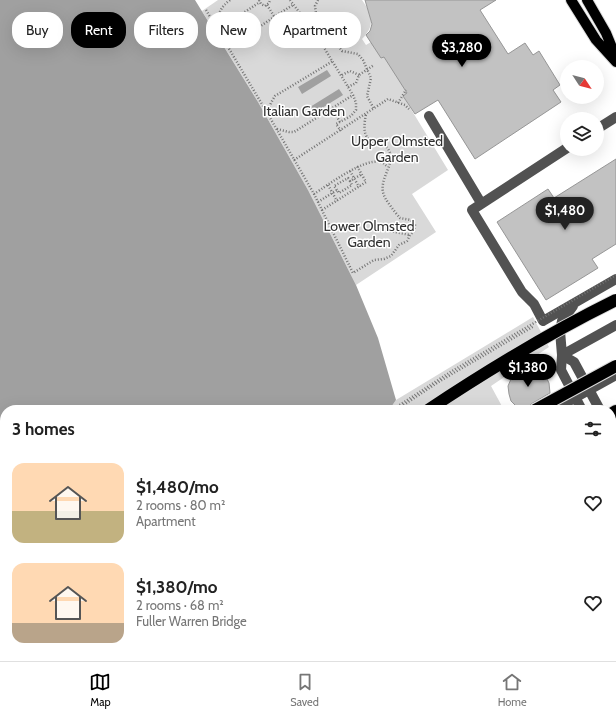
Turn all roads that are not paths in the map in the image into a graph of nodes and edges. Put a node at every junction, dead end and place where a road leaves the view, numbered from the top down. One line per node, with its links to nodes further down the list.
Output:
1 (571, 0): 4 (main road)
2 (587, 0): 3 (main road)
3 (616, 57)
4 (616, 62)
5 (429, 116): 9 (lane)
6 (616, 117): 7 (lane)
7 (604, 125)
8 (560, 153): 9 (lane)
9 (481, 204): 11 (lane)
10 (616, 279): 11 (lane)
11 (580, 299): 14 (lane)
12 (616, 300): 19 (highway, bridge)
13 (616, 325): 14 (lane)
14 (562, 355): 17 (lane); 18 (lane)
15 (616, 366): 20 (highway, bridge)
16 (616, 375): 17 (lane)
17 (589, 390): 18 (lane); 23 (lane)
18 (575, 398): 21 (lane); 22 (lane)
19 (436, 405)
20 (544, 405)
21 (562, 405)
22 (579, 405)
23 (597, 405)

